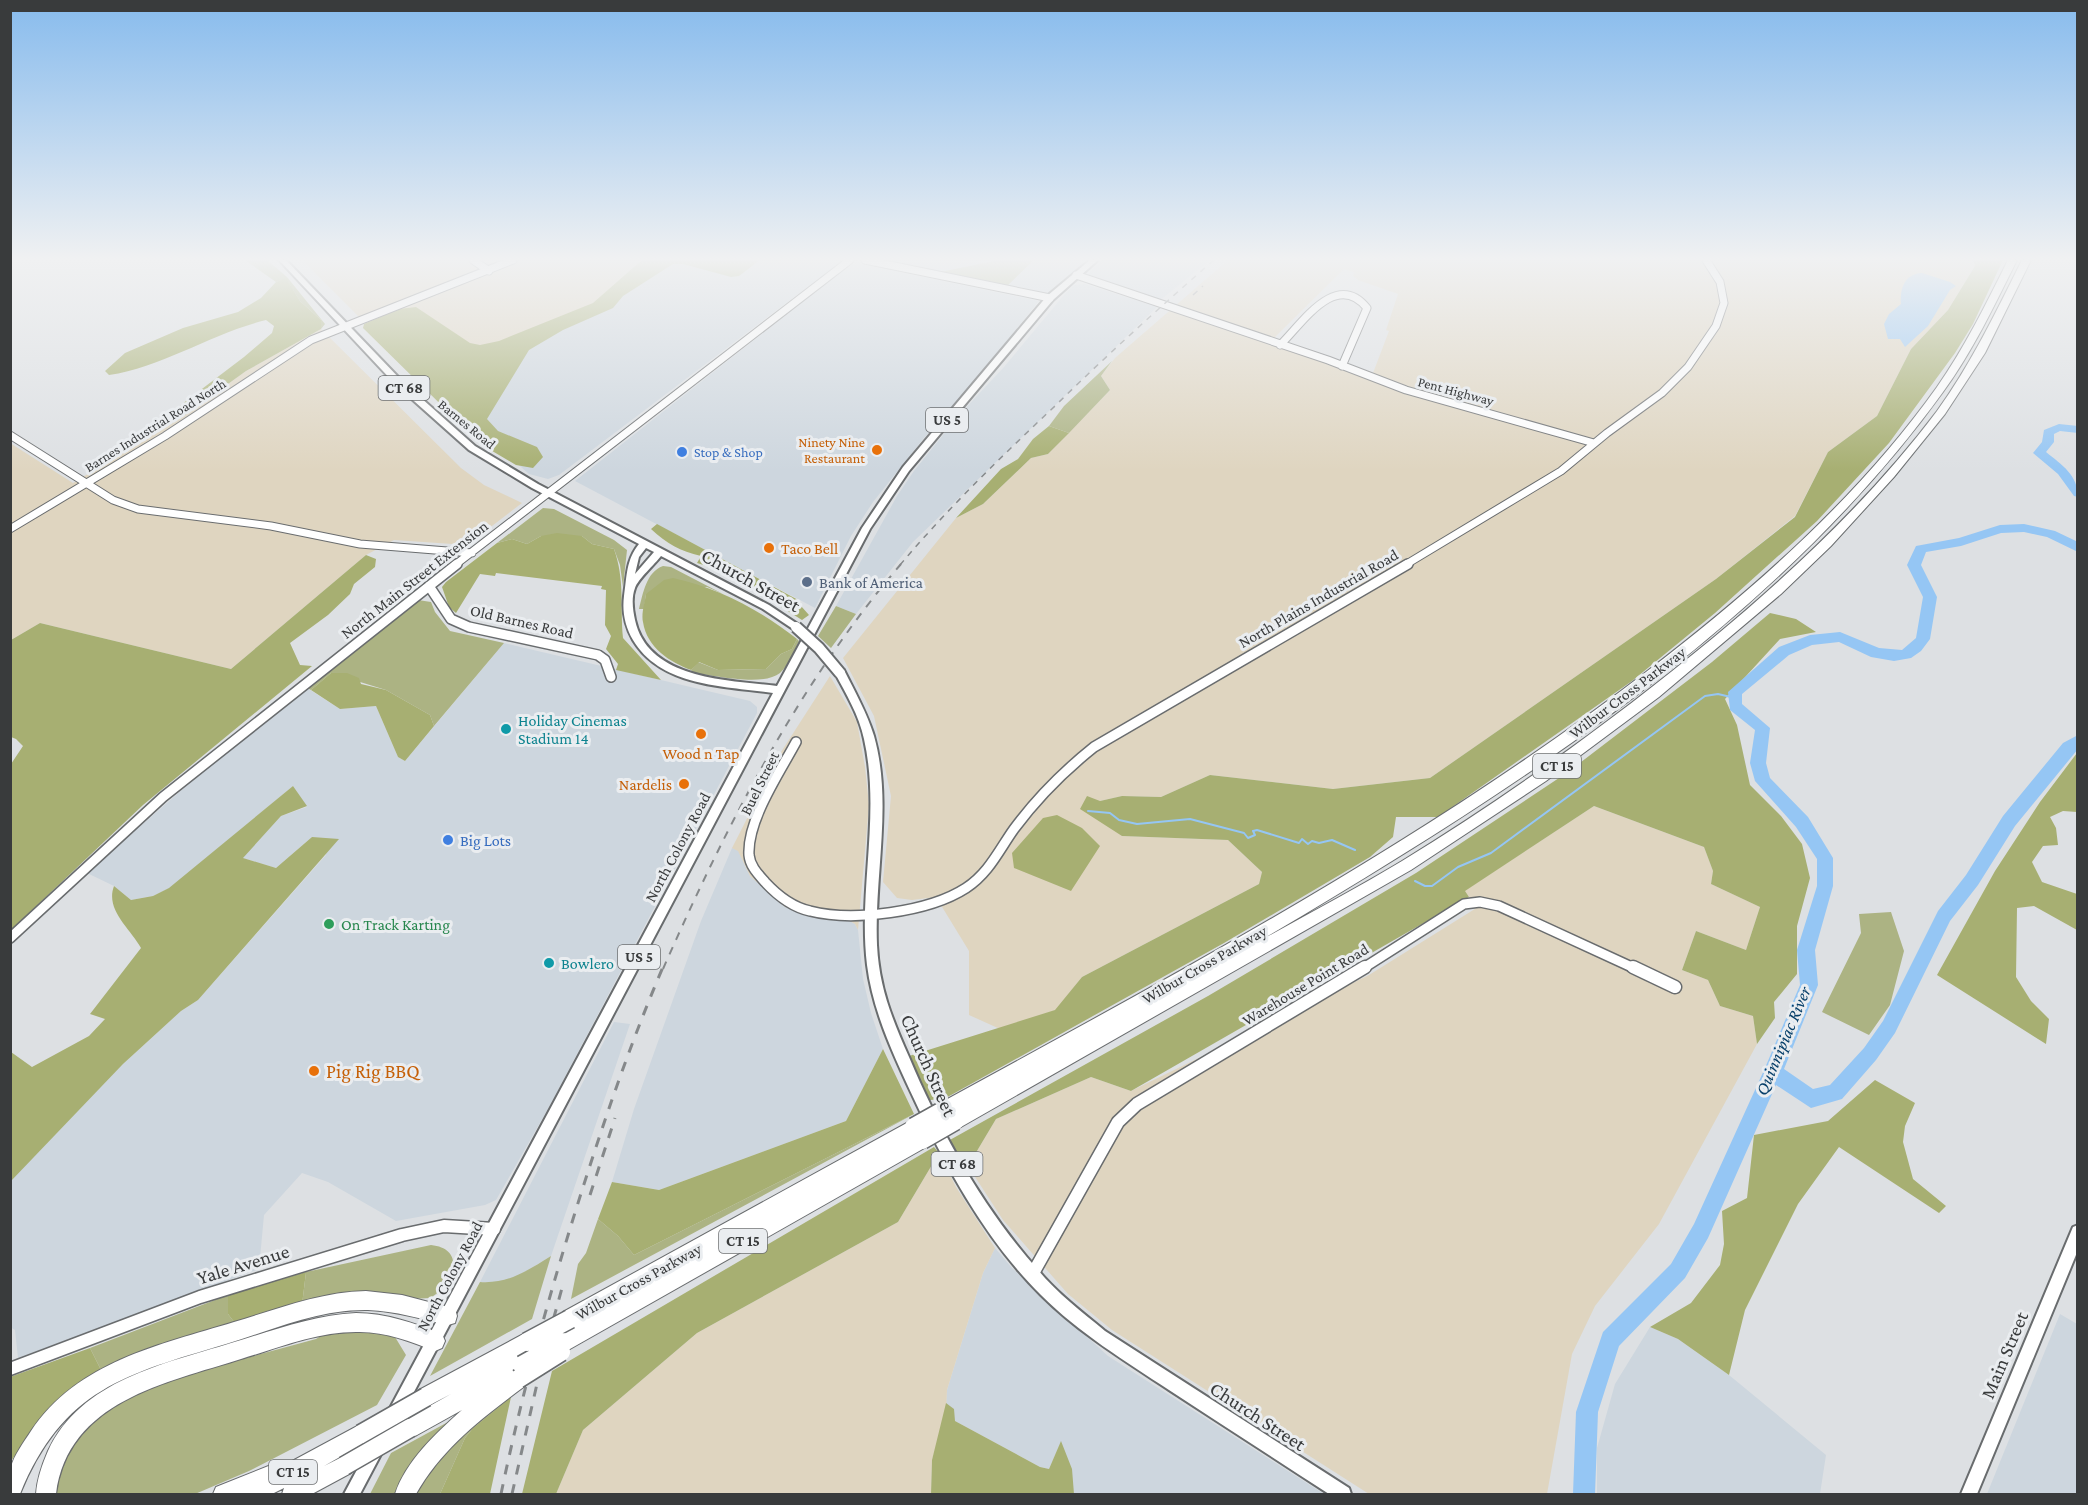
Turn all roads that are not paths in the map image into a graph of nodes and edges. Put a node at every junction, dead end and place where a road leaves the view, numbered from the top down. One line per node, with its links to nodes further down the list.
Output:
1 (335, 330): 15 (street, Barnes Industrial Road North)
2 (349, 330): 16 (main road, Barnes Road / CT 68)
3 (758, 330): 16 (street, North Main Street Extension)
4 (1023, 330): 25 (main road, North Colony Road / US 5)
5 (1236, 330): 11 (street, Pent Highway)
6 (1294, 330): 11 (street)
7 (1358, 330): 12 (street)
8 (1713, 330): 14 (street, North Plains Industrial Road)
9 (1977, 330): 31 (highway, Wilbur Cross Parkway / CT 15)
10 (1992, 330): 31 (highway, Wilbur Cross Parkway / CT 15)
11 (1280, 345): 12 (street, Pent Highway)
12 (1342, 366): 14 (street, Pent Highway)
13 (10, 435): 15 (street)
14 (1594, 443): 28 (street, North Plains Industrial Road)
15 (87, 484): 17 (street, Barnes Industrial Road North); 19 (street)
16 (547, 492): 18 (main road, Barnes Road / CT 68); 19 (street, North Main Street Extension)
17 (10, 529)
18 (644, 545): 20 (main road, Barnes Road / CT 68); 22 (main road)
19 (472, 553): 23 (street, North Main Street Extension)
20 (660, 553): 21 (main road, Barnes Road / CT 68); 22 (main road)
21 (674, 559): 28 (main road, Church Street / CT 68, bridge)
22 (631, 585): 25 (main road)
23 (429, 586): 24 (street, Old Barnes Road); 29 (street, North Main Street Extension)
24 (610, 677)
25 (780, 690): 33 (main road, North Colony Road / US 5)
26 (796, 742): 27 (street, Buel Street)
27 (751, 838): 28 (street, North Plains Industrial Road)
28 (870, 912): 35 (main road, Church Street / CT 68)
29 (10, 938)
30 (1676, 987): 35 (street, Warehouse Point Road)
31 (951, 1115): 32 (highway, Wilbur Cross Parkway / CT 15, bridge)
32 (918, 1134): 39 (highway, Wilbur Cross Parkway / CT 15, bridge); 40 (highway, Wilbur Cross Parkway / CT 15, bridge)
33 (494, 1229): 36 (main road, North Colony Road / US 5); 38 (street, Yale Avenue)
34 (2078, 1233): 49 (main road, Main Street)
35 (1032, 1275): 48 (main road, Church Street / CT 68)
36 (448, 1316): 37 (main road, North Colony Road / US 5); 41 (highway)
37 (435, 1341): 42 (highway); 46 (main road, North Colony Road / US 5)
38 (10, 1369)
39 (520, 1372): 40 (highway, Wilbur Cross Parkway / CT 15, bridge); 47 (highway)
40 (338, 1458): 43 (highway); 44 (highway, Wilbur Cross Parkway / CT 15); 45 (highway, Wilbur Cross Parkway / CT 15)
41 (10, 1493)
42 (46, 1494)
43 (223, 1494)
44 (252, 1494)
45 (291, 1494)
46 (352, 1494)
47 (405, 1494)
48 (1343, 1494)
49 (1969, 1494)

